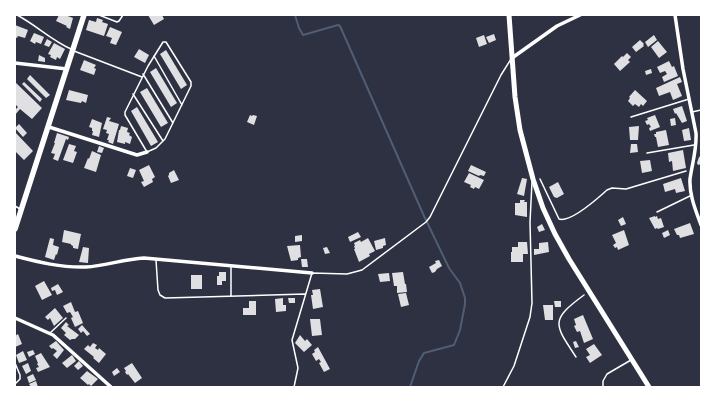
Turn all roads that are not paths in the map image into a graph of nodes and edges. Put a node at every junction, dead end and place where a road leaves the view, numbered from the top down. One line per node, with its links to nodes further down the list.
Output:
1 (17, 15): 8 (lane)
2 (84, 15): 8 (main road)
3 (99, 15): 4 (lane)
4 (123, 15)
5 (509, 15): 10 (main road)
6 (580, 15): 10 (street)
7 (675, 15): 16 (street)
8 (74, 51): 12 (main road); 14 (lane)
9 (154, 56): 13 (lane); 17 (lane); 17 (lane)
10 (512, 58): 27 (main road); 37 (lane)
11 (15, 63): 12 (street)
12 (68, 69): 22 (main road)
13 (143, 74): 14 (lane); 21 (lane)
14 (142, 77): 15 (lane)
15 (133, 94): 23 (lane); 25 (lane)
16 (689, 99): 19 (street); 20 (lane)
17 (182, 105): 21 (lane)
18 (701, 110): 19 (lane)
19 (692, 112): 24 (street)
20 (632, 117)
21 (173, 123): 23 (lane)
22 (49, 127): 25 (street); 30 (main road)
23 (163, 141): 25 (lane)
24 (697, 144): 26 (lane); 28 (street)
25 (147, 152)
26 (647, 153)
27 (533, 179): 43 (main road); 48 (lane)
28 (692, 195): 31 (lane); 32 (street)
29 (15, 206): 30 (lane)
30 (22, 209): 33 (main road)
31 (657, 212)
32 (701, 225)
33 (15, 229)
34 (15, 256): 35 (street)
35 (156, 259): 36 (street); 39 (lane)
36 (231, 266): 37 (street); 39 (lane)
37 (312, 273): 38 (lane)
38 (305, 294): 39 (lane); 47 (lane)
39 (231, 296)
40 (15, 318): 42 (street)
41 (66, 318): 42 (lane)
42 (50, 334): 46 (street)
43 (631, 360): 49 (lane); 50 (main road)
44 (15, 363): 45 (lane)
45 (15, 384)
46 (111, 387)
47 (294, 387)
48 (504, 387)
49 (603, 387)
50 (649, 387)

